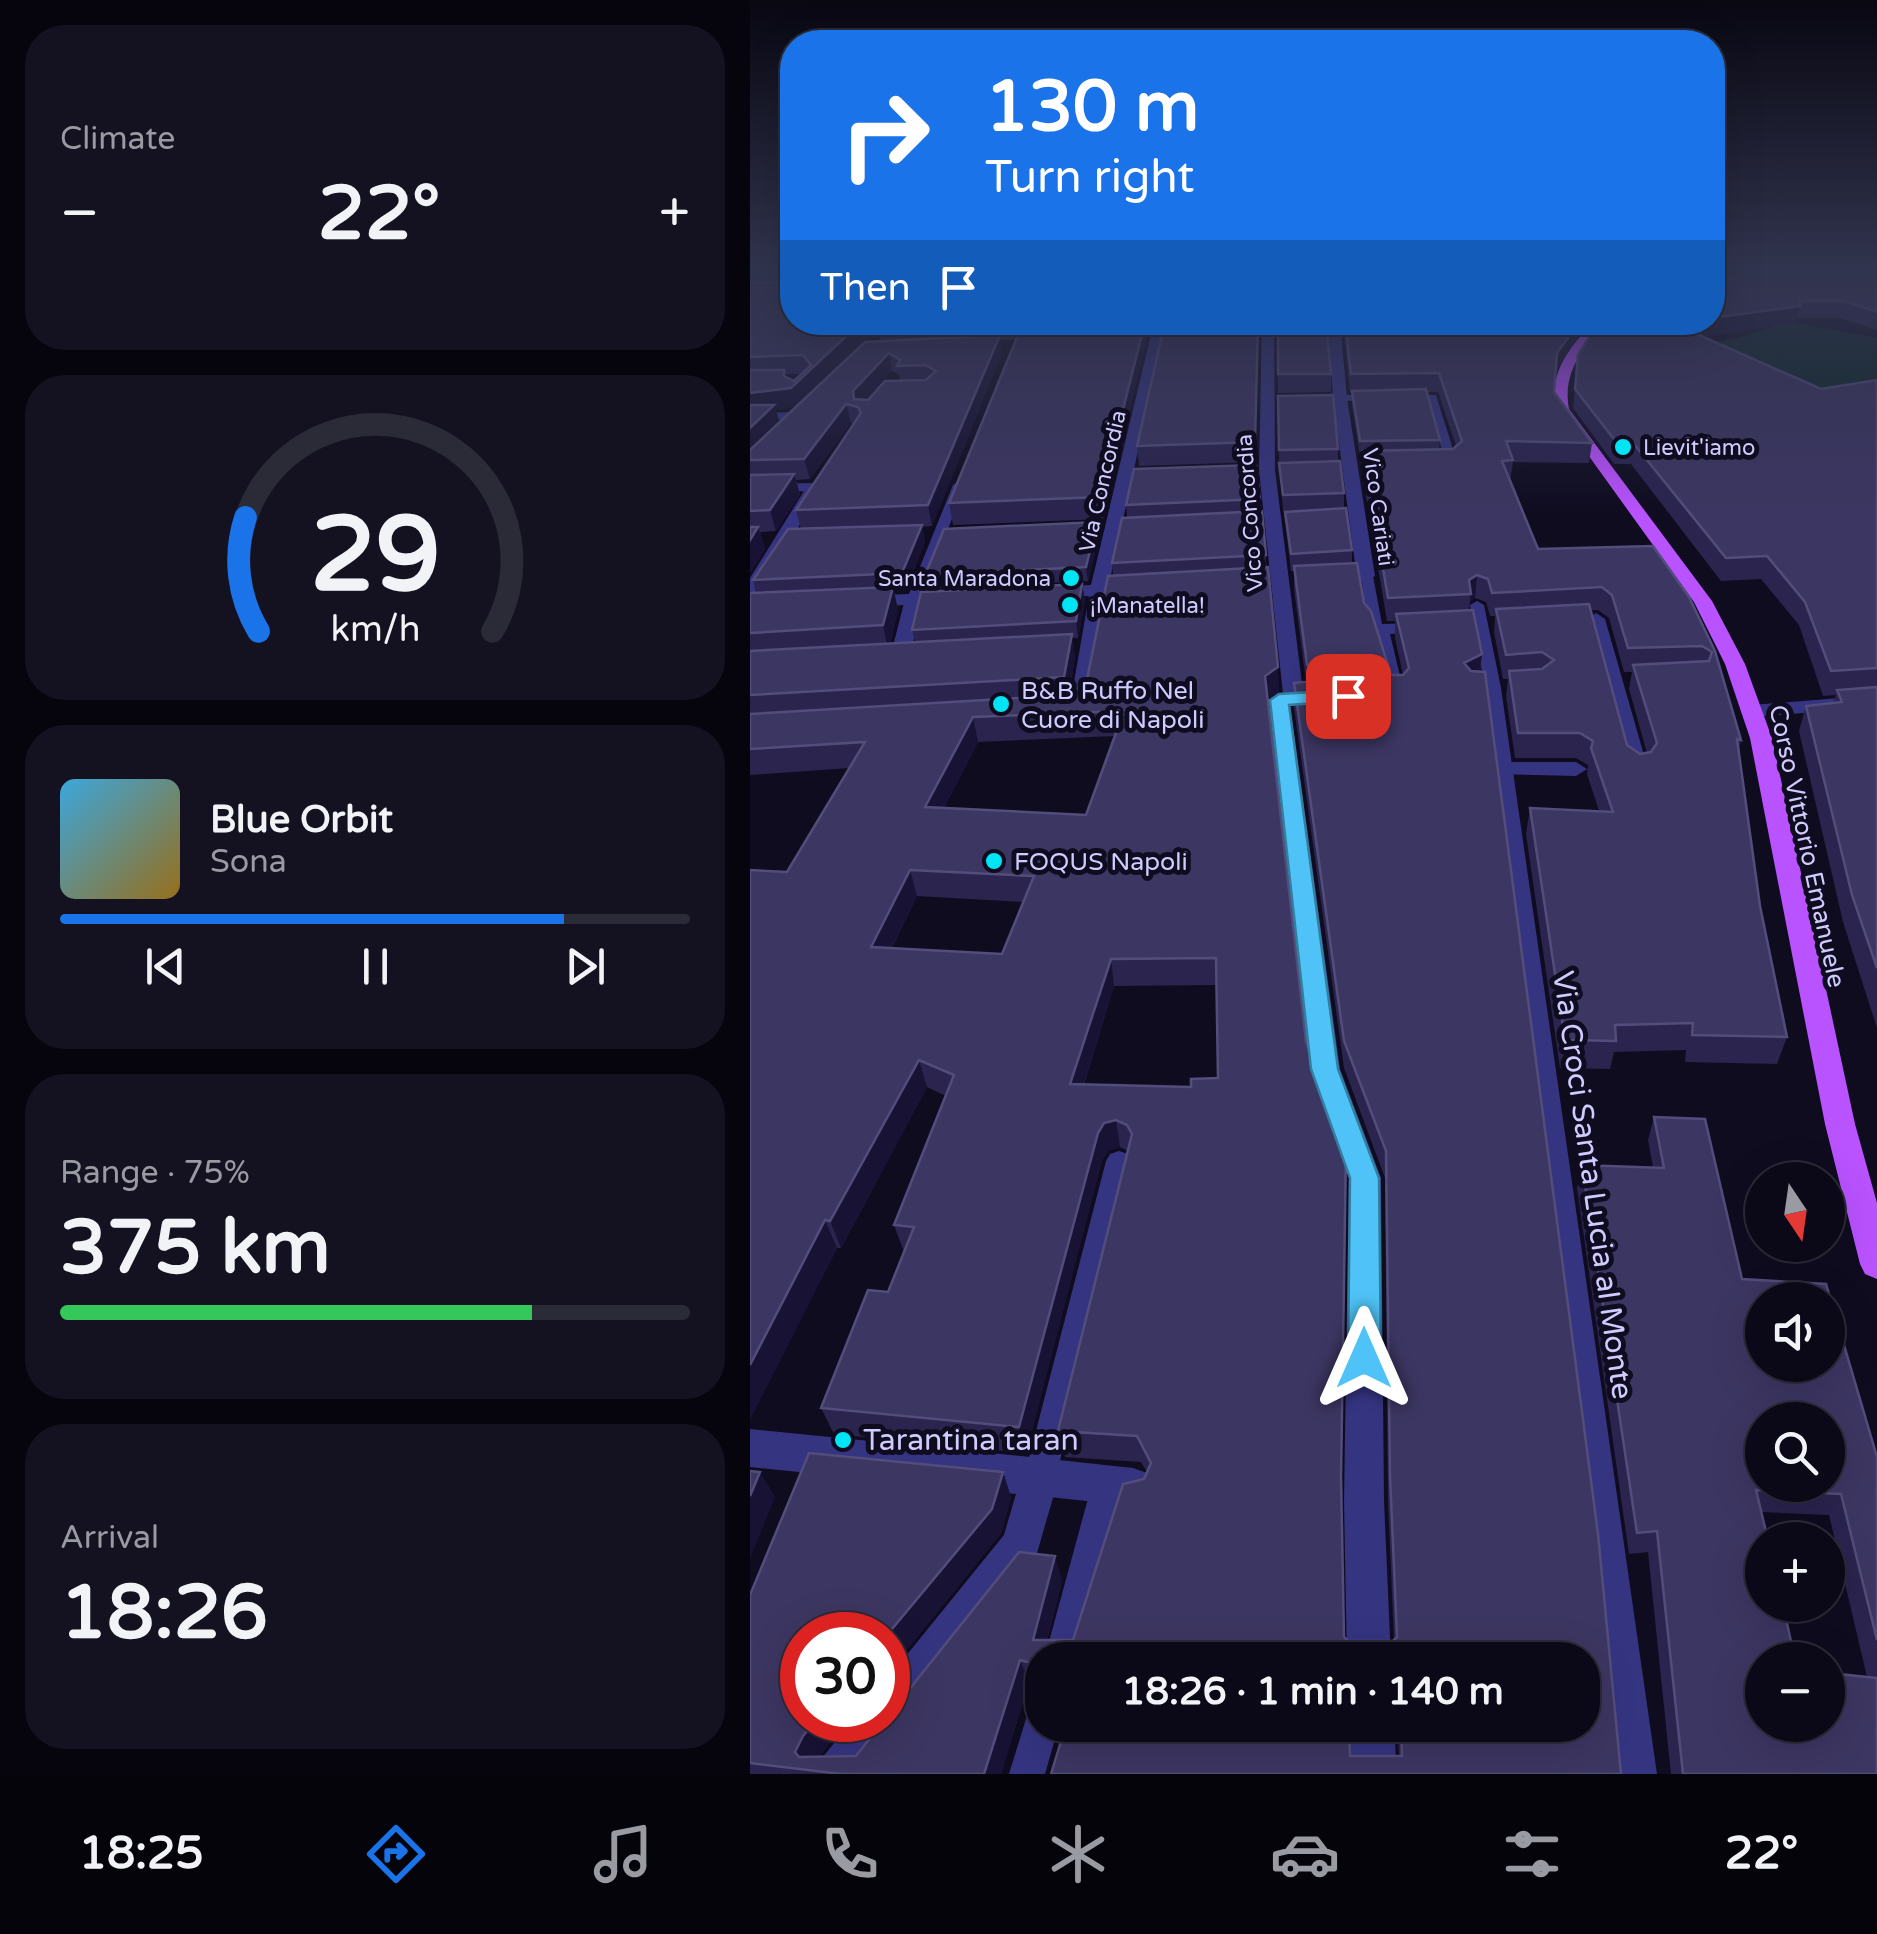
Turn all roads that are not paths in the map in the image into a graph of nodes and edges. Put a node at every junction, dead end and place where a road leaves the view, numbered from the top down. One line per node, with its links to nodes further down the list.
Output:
1 (1154, 349): 16 (street, Via Concordia)
2 (1268, 349): 7 (street, Vico Concordia)
3 (1336, 349): 5 (street, Vico Cariati)
4 (1583, 349): 43 (main road, Corso Vittorio Emanuele)
5 (1340, 398): 6 (lane); 11 (lane); 27 (street, Vico Cariati)
6 (1304, 399)
7 (1269, 400): 8 (lane); 13 (street, Vico Concordia)
8 (1286, 400)
9 (750, 416): 10 (street)
10 (779, 438)
11 (1418, 463)
12 (966, 468): 24 (lane)
13 (1276, 470): 14 (street); 28 (street, Vico Concordia)
14 (1247, 471)
15 (1148, 474): 16 (street)
16 (1128, 475): 19 (street, Via Concordia)
17 (819, 480): 18 (lane); 26 (street)
18 (750, 488)
19 (1116, 526): 20 (lane); 21 (street); 30 (street, Via Concordia)
20 (1135, 526)
21 (1096, 527)
22 (960, 533): 24 (street)
23 (920, 534): 24 (lane)
24 (940, 534): 34 (lane)
25 (800, 539): 26 (lane)
26 (772, 540): 31 (street)
27 (1366, 576): 28 (street); 39 (lane, Vico Cariati)
28 (1286, 580): 54 (street, Vico Concordia)
29 (1159, 587): 30 (street)
30 (1099, 590): 32 (street); 44 (street)
31 (750, 593)
32 (1025, 594)
33 (970, 596): 34 (street)
34 (914, 599): 35 (street); 40 (street)
35 (841, 603)
36 (1482, 619): 45 (lane, Via Croci Santa Lucia al Monte)
37 (1587, 619): 47 (street)
38 (1432, 627): 39 (lane)
39 (1380, 630): 41 (lane, Vico Cariati)
40 (938, 656)
41 (1396, 693)
42 (1877, 701): 43 (street)
43 (1752, 711): 49 (main road, Corso Vittorio Emanuele)
44 (1041, 714)
45 (1504, 769): 46 (street); 62 (lane, Via Croci Santa Lucia al Monte)
46 (1576, 769)
47 (1637, 769)
48 (1119, 1161): 51 (lane)
49 (1877, 1264)
50 (750, 1448): 51 (street)
51 (1040, 1476): 52 (street); 55 (street)
52 (1120, 1486): 53 (lane)
53 (1067, 1642)
54 (1368, 1642)
55 (910, 1685)
56 (863, 1742): 59 (street)
57 (1036, 1742): 60 (lane)
58 (1373, 1742): 61 (street)
59 (838, 1774)
60 (1027, 1774)
61 (1374, 1774)
62 (1639, 1774)

